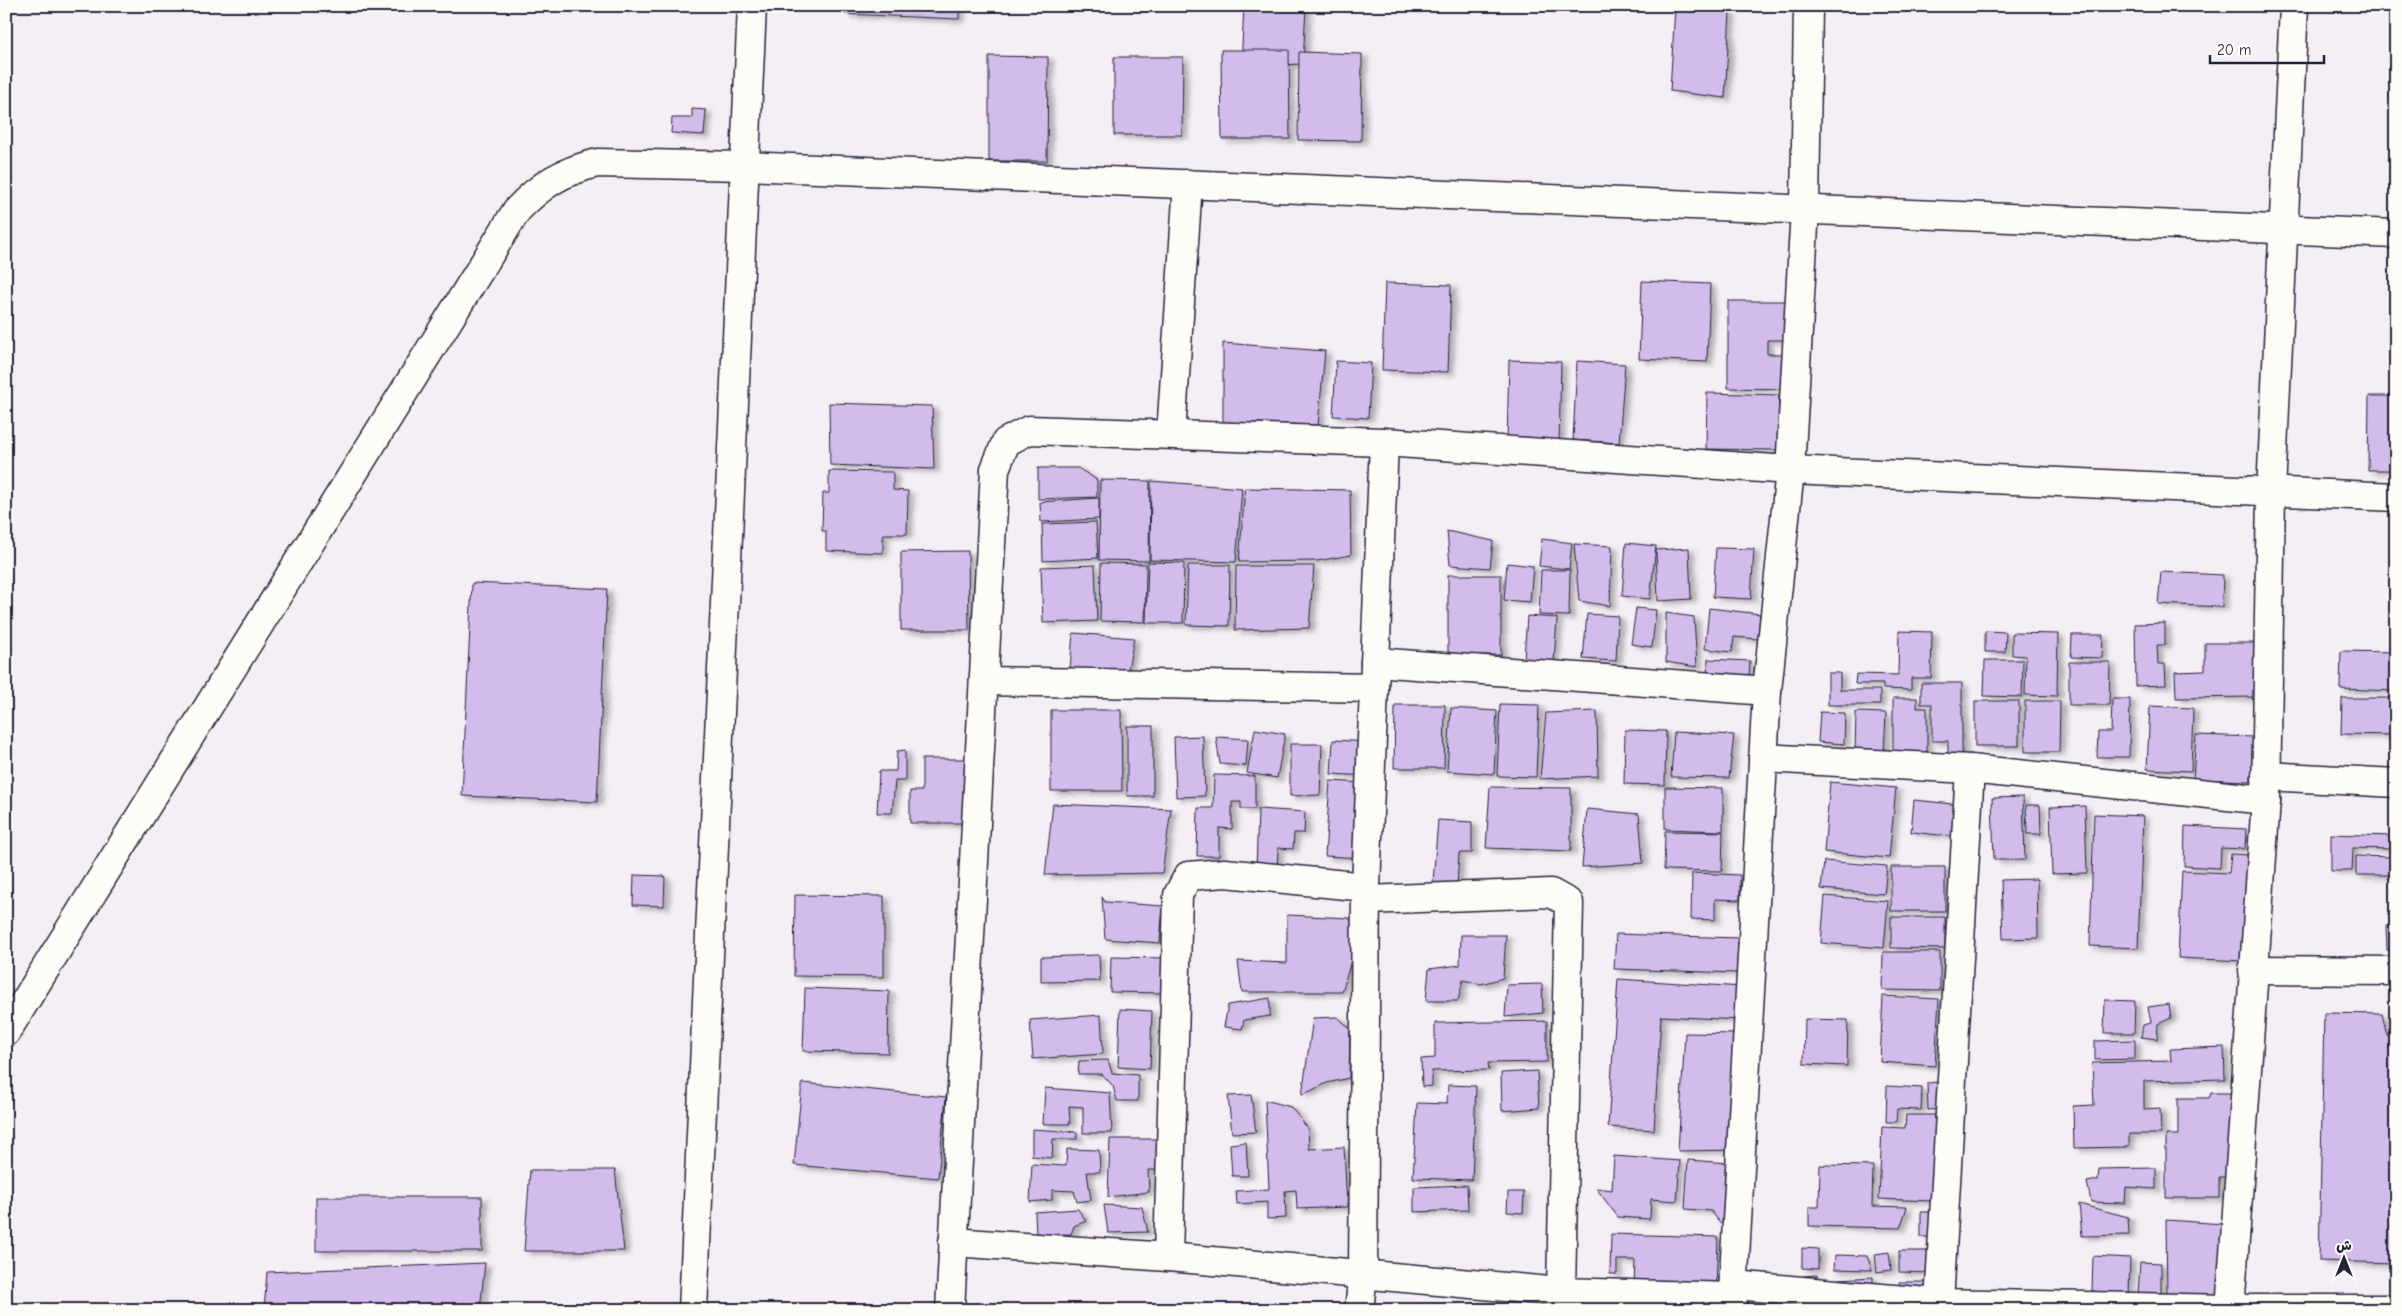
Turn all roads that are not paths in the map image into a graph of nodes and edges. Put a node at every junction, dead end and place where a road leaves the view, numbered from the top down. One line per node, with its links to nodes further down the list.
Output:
1 (752, 6): 4 (street)
2 (1808, 6): 6 (street)
3 (2294, 6): 7 (street)
4 (744, 166): 5 (street); 24 (street); 31 (street)
5 (1188, 184): 6 (street); 9 (street)
6 (1805, 209): 7 (street); 11 (street)
7 (2284, 228): 8 (street); 12 (street)
8 (2396, 234)
9 (1171, 434): 10 (street); 15 (street)
10 (1384, 442): 11 (street); 14 (street)
11 (1790, 470): 12 (street); 16 (street)
12 (2271, 492): 13 (street); 20 (street)
13 (2396, 497)
14 (1375, 675): 15 (street); 16 (street); 21 (street)
15 (984, 681): 25 (street)
16 (1767, 691): 17 (street)
17 (1763, 758): 18 (street); 29 (street)
18 (1970, 769): 20 (street); 30 (street)
19 (2396, 783): 20 (street)
20 (2266, 788): 22 (street)
21 (1366, 894): 26 (street); 27 (street); 28 (street)
22 (2252, 970): 23 (street); 34 (street)
23 (2396, 971)
24 (6, 1032)
25 (952, 1242): 26 (street); 32 (street)
26 (1168, 1257): 27 (street)
27 (1363, 1274): 28 (street); 33 (street)
28 (1561, 1292): 29 (street)
29 (1733, 1297): 30 (street)
30 (1938, 1302): 34 (street)
31 (693, 1310)
32 (950, 1310)
33 (1359, 1310)
34 (2230, 1310): 35 (street)
35 (2396, 1310)

